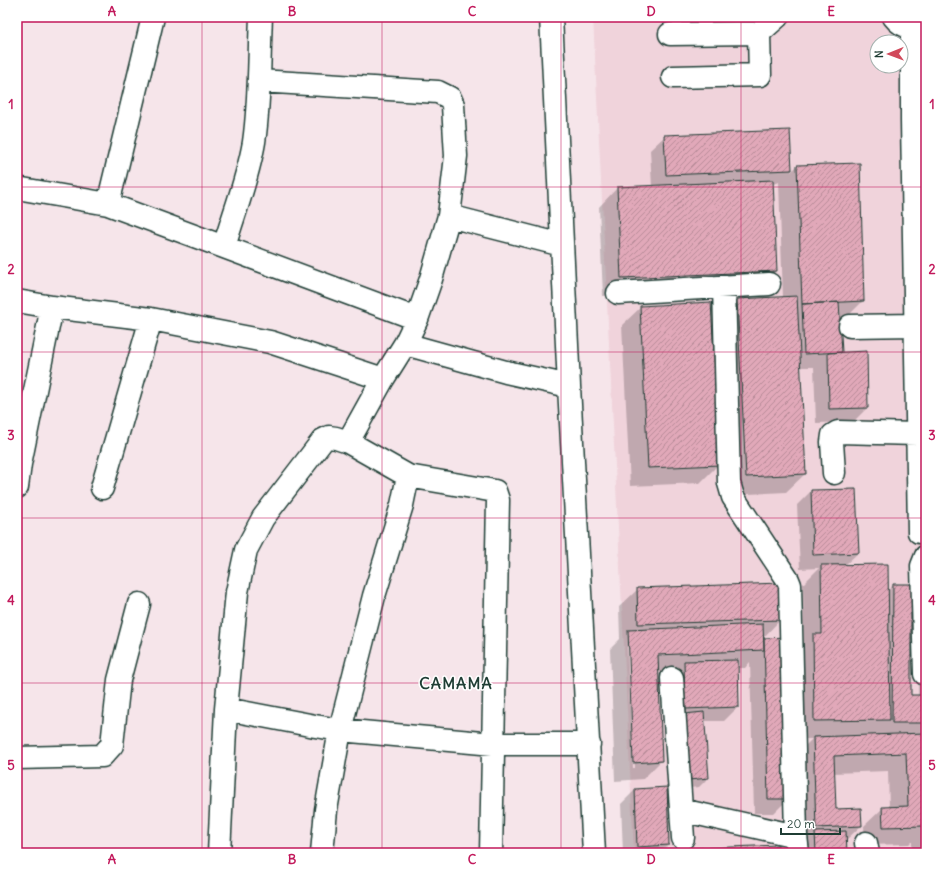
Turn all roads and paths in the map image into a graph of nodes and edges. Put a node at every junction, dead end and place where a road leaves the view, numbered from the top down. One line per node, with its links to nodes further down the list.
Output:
1 (153, 17): 12 (street)
2 (261, 17): 9 (street)
3 (551, 17): 14 (street)
4 (777, 17): 6 (street)
5 (911, 22): 10 (street)
6 (759, 33): 7 (street); 8 (street)
7 (670, 34)
8 (672, 77)
9 (259, 81): 13 (street); 15 (street)
10 (919, 120): 23 (street)
11 (17, 188): 12 (street)
12 (108, 204): 15 (street)
13 (449, 216): 14 (street); 22 (street)
14 (562, 245): 27 (street)
15 (224, 247): 22 (street)
16 (769, 284): 17 (street)
17 (724, 286): 18 (street); 46 (street)
18 (618, 293)
19 (17, 300): 20 (street)
20 (52, 306): 21 (street); 32 (street)
21 (151, 319): 26 (street); 33 (street)
22 (417, 319): 25 (street)
23 (916, 325): 24 (street); 28 (street)
24 (850, 326)
25 (405, 344): 26 (street); 27 (street)
26 (383, 379): 29 (street)
27 (569, 386): 42 (street)
28 (917, 434): 30 (street); 34 (street)
29 (348, 442): 31 (street); 39 (street)
30 (834, 473)
31 (408, 476): 40 (street); 41 (street)
32 (17, 487)
33 (102, 488)
34 (919, 532)
35 (926, 556): 37 (street)
36 (139, 604): 43 (street)
37 (925, 674)
38 (672, 678): 44 (street)
39 (226, 709): 40 (street); 47 (street)
40 (340, 730): 41 (street); 48 (street)
41 (493, 744): 42 (street); 49 (street)
42 (589, 744): 50 (street)
43 (17, 758)
44 (681, 810): 45 (street); 46 (street)
45 (683, 838)
46 (797, 844)
47 (219, 853)
48 (322, 853)
49 (491, 853)
50 (594, 853)

